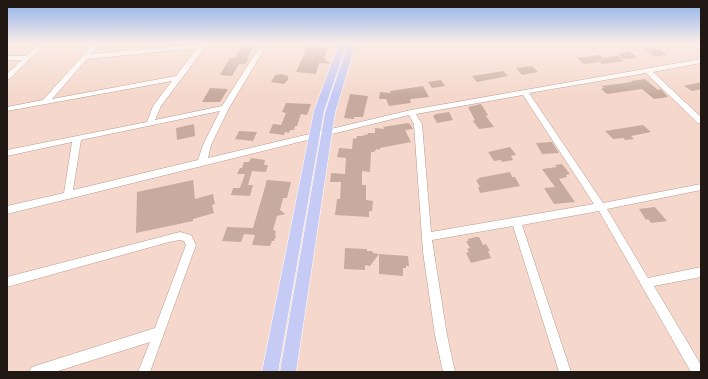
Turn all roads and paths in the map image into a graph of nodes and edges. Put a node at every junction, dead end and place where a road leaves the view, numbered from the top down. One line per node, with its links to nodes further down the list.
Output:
1 (24, 61): 9 (street)
2 (82, 61): 12 (street)
3 (192, 61): 10 (street)
4 (254, 61): 13 (street)
5 (336, 61): 19 (main road)
6 (346, 61): 18 (main road)
7 (701, 61): 8 (street)
8 (647, 70): 11 (street); 16 (street)
9 (7, 78)
10 (178, 78): 12 (street); 17 (street)
11 (525, 92): 15 (street); 25 (street)
12 (45, 102): 14 (street)
13 (225, 108): 17 (street); 22 (street)
14 (7, 109)
15 (411, 112): 18 (street); 28 (street)
16 (701, 121)
17 (150, 124): 20 (street)
18 (326, 132): 19 (street); 30 (main road)
19 (315, 135): 22 (street); 29 (main road)
20 (78, 138): 21 (street); 24 (street)
21 (7, 152)
22 (202, 163): 24 (street)
23 (701, 187): 25 (street)
24 (68, 195): 26 (street)
25 (601, 207): 27 (street); 33 (street)
26 (7, 210)
27 (516, 222): 28 (street); 40 (street)
28 (428, 237): 39 (street)
29 (290, 270): 30 (main road); 37 (main road)
30 (304, 272): 38 (main road)
31 (701, 272): 33 (street)
32 (7, 282): 34 (street)
33 (646, 283): 41 (street)
34 (158, 333): 35 (street); 36 (street)
35 (35, 372)
36 (144, 372)
37 (270, 372)
38 (288, 372)
39 (449, 372)
40 (565, 372)
41 (698, 372)

